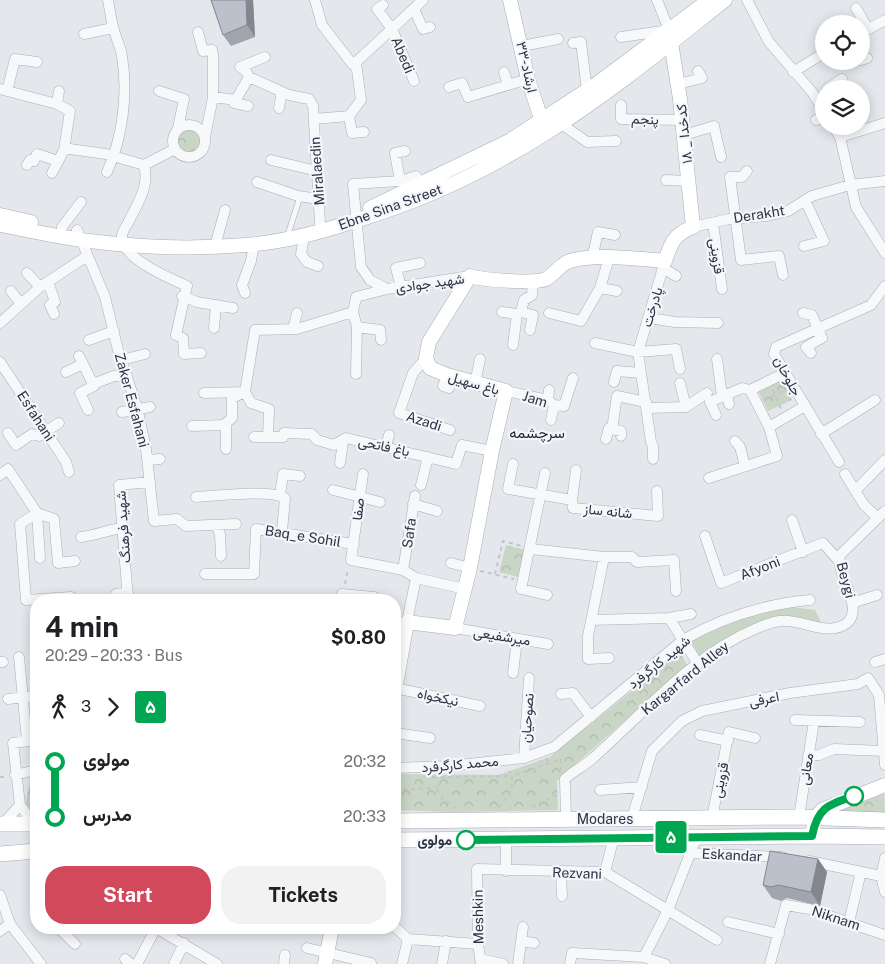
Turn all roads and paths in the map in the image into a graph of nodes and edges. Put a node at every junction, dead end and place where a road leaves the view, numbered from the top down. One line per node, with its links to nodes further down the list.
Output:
1 (108, 0): 15 (street)
2 (315, 0): 28 (street)
3 (423, 0): 11 (street)
4 (510, 0): 24 (main road, ۳۳-ارشاد)
5 (657, 0): 20 (street)
6 (709, 0): 20 (main road, Ebne Sina Street)
7 (725, 0): 20 (main road, Ebne Sina Street)
8 (747, 0): 31 (street)
9 (383, 5): 17 (street, Abedi)
10 (856, 8): 12 (street)
11 (414, 9): 14 (street); 17 (street)
12 (858, 15)
13 (885, 20): 16 (street)
14 (430, 27)
15 (113, 28): 19 (street); 66 (street)
16 (870, 28)
17 (392, 30): 28 (street); 34 (street, Abedi)
18 (198, 32): 44 (street)
19 (84, 34)
20 (671, 35): 21 (street); 35 (main road, ۱۸ _ کدخدا); 40 (main road, Ebne Sina Street); 54 (main road, Ebne Sina Street)
21 (621, 37)
22 (558, 39): 24 (street)
23 (572, 43): 40 (street)
24 (522, 46): 33 (main road, ۳۳-ارشاد)
25 (265, 57): 32 (street)
26 (815, 59): 31 (street)
27 (37, 62): 38 (street)
28 (356, 62): 50 (street)
29 (698, 71): 35 (street)
30 (504, 72): 36 (street)
31 (793, 72): 41 (street)
32 (249, 77): 43 (street, Miralaedin); 45 (street)
33 (528, 79): 36 (street); 52 (main road, ۳۳-ارشاد)
34 (414, 81)
35 (678, 84): 53 (main road, ۱۸ _ کدخدا)
36 (508, 85): 37 (street)
37 (449, 87)
38 (4, 90): 46 (street)
39 (59, 91): 46 (street)
40 (587, 91): 52 (main road, Ebne Sina Street)
41 (815, 91)
42 (159, 92): 56 (street)
43 (282, 92): 49 (street); 51 (street, Miralaedin)
44 (213, 97): 45 (street); 60 (street)
45 (236, 100): 48 (street)
46 (57, 104): 64 (street)
47 (621, 105): 53 (street, پنجم)
48 (248, 106)
49 (279, 108)
50 (349, 116): 51 (street, Miralaedin); 57 (street)
51 (314, 119): 72 (street, Miralaedin)
52 (540, 120): 58 (main road, ۳۳-ارشاد); 82 (main road, Ebne Sina Street)
53 (682, 120): 59 (main road, ۱۸ _ کدخدا)
54 (560, 123): 58 (main road, Ebne Sina Street); 62 (street)
55 (885, 123): 61 (street)
56 (178, 128): 60 (street); 63 (street)
57 (364, 132)
58 (546, 134): 82 (main road, Ebne Sina Street)
59 (684, 135): 67 (street); 78 (main road, ۱۸ _ کدخدا)
60 (205, 137): 63 (street)
61 (840, 137): 81 (street)
62 (616, 141)
63 (175, 149): 71 (street)
64 (64, 150): 66 (street); 69 (street)
65 (395, 152): 77 (street)
66 (114, 156): 71 (street); 74 (street)
67 (721, 157)
68 (271, 160): 72 (street)
69 (58, 161): 70 (street); 75 (street)
70 (27, 165)
71 (144, 165): 102 (street)
72 (317, 171): 84 (street, Miralaedin)
73 (747, 171): 90 (street)
74 (107, 172)
75 (52, 173)
76 (666, 180): 78 (street)
77 (400, 181): 82 (street); 89 (street)
78 (689, 181): 95 (main road, ۱۸ _ کدخدا)
79 (258, 182): 83 (street)
80 (885, 182): 81 (street, Derakht)
81 (850, 185): 85 (street, Derakht); 100 (street)
82 (425, 189): 89 (main road, Ebne Sina Street)
83 (300, 196): 84 (street); 96 (lane)
84 (319, 199): 91 (street, Miralaedin)
85 (805, 200): 90 (street, Derakht); 104 (street)
86 (81, 202): 94 (street)
87 (225, 210): 101 (street)
88 (0, 215): 94 (main road, Ebne Sina Street)
89 (356, 216): 91 (main road, Ebne Sina Street); 99 (main road, Ebne Sina Street); 122 (street)
90 (735, 218): 92 (street, Derakht); 113 (street)
91 (320, 223): 96 (main road, Ebne Sina Street)
92 (713, 223): 95 (street, Derakht); 121 (street, قزوینی)
93 (0, 225): 97 (main road, Ebne Sina Street)
94 (62, 227): 97 (main road, Ebne Sina Street)
95 (693, 227): 110 (main road)
96 (289, 231): 101 (main road, Ebne Sina Street)
97 (79, 235): 102 (main road, Ebne Sina Street); 106 (street, Zaker Esfahani)
98 (615, 235): 108 (street)
99 (304, 236): 103 (main road, Ebne Sina Street); 111 (street)
100 (881, 236): 105 (street)
101 (216, 239): 102 (main road, Ebne Sina Street)
102 (122, 240): 103 (main road, Ebne Sina Street); 126 (street)
103 (254, 244): 125 (street)
104 (804, 246)
105 (885, 253)
106 (87, 256): 117 (street); 145 (street, Zaker Esfahani)
107 (609, 258): 108 (main road); 110 (main road); 120 (street)
108 (592, 259): 116 (main road)
109 (420, 263): 118 (street)
110 (664, 265): 115 (street); 137 (street, پادرخت)
111 (318, 266)
112 (27, 273): 117 (street)
113 (782, 275)
114 (470, 276): 116 (main road, شهید جوادی); 118 (street, شهید جوادی); 154 (main road)
115 (676, 276)
116 (534, 282): 134 (street)
117 (44, 284): 127 (street); 136 (street)
118 (402, 286): 122 (street, شهید جوادی)
119 (885, 286): 142 (street, جلوخان)
120 (600, 288): 124 (street); 135 (street)
121 (722, 288)
122 (386, 289): 130 (street, شهید جوادی)
123 (11, 290): 127 (street)
124 (617, 292)
125 (245, 293)
126 (182, 296): 128 (street); 151 (street)
127 (21, 304): 139 (street)
128 (216, 305): 129 (street); 141 (street)
129 (233, 308)
130 (353, 312): 140 (street); 143 (street)
131 (502, 312): 134 (street)
132 (803, 312): 142 (street)
133 (297, 313): 143 (street)
134 (519, 313): 144 (street); 149 (street)
135 (549, 313)
136 (54, 314)
137 (649, 318): 138 (street); 150 (street, پادرخت)
138 (718, 323)
139 (0, 324)
140 (357, 327): 147 (street); 163 (street)
141 (214, 328)
142 (818, 328): 152 (street); 162 (street, جلوخان)
143 (293, 329): 175 (street)
144 (530, 330)
145 (114, 331): 146 (street); 157 (street, Zaker Esfahani)
146 (89, 340)
147 (381, 340)
148 (595, 343): 150 (street)
149 (513, 345)
150 (638, 352): 160 (street); 161 (street)
151 (201, 353)
152 (811, 353)
153 (146, 354): 157 (street)
154 (426, 358): 168 (main road, باغ سهیل); 197 (street, Azadi)
155 (717, 358): 179 (street)
156 (480, 359): 168 (street)
157 (122, 360): 164 (street, Zaker Esfahani)
158 (1, 366): 198 (street, Esfahani)
159 (69, 367): 170 (street)
160 (680, 369)
161 (641, 373): 167 (street); 182 (street)
162 (785, 373): 166 (street); 171 (street, جلوخان)
163 (356, 374)
164 (127, 376): 170 (street); 186 (street, Zaker Esfahani)
165 (573, 378): 178 (street, Jam)
166 (769, 381): 172 (street); 177 (path)
167 (614, 382)
168 (475, 383): 173 (main road, باغ سهیل)
169 (680, 383): 185 (street)
170 (93, 384): 187 (street)
171 (793, 386): 177 (path); 183 (street, جلوخان)
172 (750, 390): 179 (street); 181 (street)
173 (506, 391): 178 (street, Jam); 210 (main road, باغ سهیل)
174 (204, 392): 175 (street)
175 (245, 392): 193 (street); 204 (street)
176 (707, 394): 185 (street)
177 (776, 395): 181 (path); 190 (path)
178 (550, 398): 191 (street)
179 (726, 398): 189 (street)
180 (875, 400): 200 (street)
181 (757, 403): 195 (street)
182 (646, 405): 185 (street); 196 (street); 212 (street)
183 (805, 406): 190 (street); 200 (street, جلوخان)
184 (150, 407): 186 (street)
185 (686, 407)
186 (138, 409): 188 (street); 214 (street, Zaker Esfahani)
187 (88, 410)
188 (122, 412)
189 (716, 415)
190 (785, 418): 195 (street)
191 (551, 420)
192 (59, 423): 198 (street)
193 (226, 425): 194 (street); 209 (street)
194 (192, 426)
195 (770, 427): 219 (street)
196 (612, 428): 203 (street); 205 (street)
197 (450, 430)
198 (46, 431): 199 (street); 221 (street, Esfahani)
199 (8, 434)
200 (821, 434): 216 (street, جلوخان)
201 (388, 435): 208 (street)
202 (254, 436): 204 (street, باغ فاتحی)
203 (621, 436)
204 (268, 437): 207 (street, باغ فاتحی)
205 (606, 440)
206 (735, 441): 219 (street)
207 (343, 442): 208 (street, باغ فاتحی); 217 (street)
208 (386, 446): 211 (street, باغ فاتحی)
209 (226, 449)
210 (492, 451): 211 (street, باغ فاتحی); 259 (main road, باغ سهیل)
211 (428, 457): 229 (street)
212 (653, 458)
213 (160, 459): 214 (street)
214 (148, 460): 228 (street, Zaker Esfahani)
215 (885, 460): 231 (street)
216 (839, 462)
217 (340, 463)
218 (513, 464): 234 (street)
219 (745, 466): 227 (street)
220 (576, 470): 237 (street)
221 (69, 472)
222 (0, 474): 240 (street)
223 (363, 474): 236 (street, صفا)
224 (545, 474): 234 (street)
225 (845, 474): 231 (street)
226 (300, 476): 233 (street)
227 (709, 478)
228 (150, 482): 244 (street, Zaker Esfahani); 245 (street, شهید فرهنگ)
229 (421, 485)
230 (333, 490): 236 (street)
231 (856, 490): 241 (street)
232 (657, 491): 237 (street, شانه ساز)
233 (280, 495): 235 (street); 246 (street)
234 (540, 495): 237 (street, شانه ساز); 250 (street)
235 (196, 496)
236 (359, 496): 238 (street); 249 (street, صفا)
237 (572, 500)
238 (380, 502)
239 (438, 511): 260 (street, Safa)
240 (37, 513): 254 (street); 257 (street); 271 (street)
241 (881, 515): 256 (street, Beygi)
242 (792, 520): 251 (street)
243 (236, 524): 244 (street, Zaker Esfahani)
244 (216, 525): 252 (street)
245 (122, 528): 247 (street); 267 (street, شهید فرهنگ)
246 (282, 531): 249 (street, Baq_e Sohil); 261 (street, Baq_e Sohil)
247 (81, 536)
248 (705, 536): 251 (street, Afyoni)
249 (354, 544): 255 (street)
250 (531, 549): 253 (street); 262 (path); 264 (street)
251 (803, 552): 256 (street, Afyoni)
252 (221, 556)
253 (604, 557): 266 (street); 276 (street)
254 (40, 558)
255 (351, 560): 260 (street); 268 (path)
256 (838, 560): 273 (street, Beygi)
257 (74, 561)
258 (451, 563): 259 (street)
259 (470, 568): 262 (path); 265 (main road, باغ سهیل)
260 (404, 570): 263 (street)
261 (205, 574)
262 (495, 574): 264 (path)
263 (416, 578): 265 (street); 277 (street)
264 (523, 581): 269 (street)
265 (465, 590): 278 (main road, باغ سهیل)
266 (676, 591)
267 (128, 594)
268 (342, 594)
269 (547, 595)
270 (877, 595): 273 (street)
271 (30, 600)
272 (810, 600): 280 (street, شهید کارگرفرد)
273 (852, 605): 285 (street, Kargarfard Alley)
274 (691, 614): 275 (street)
275 (669, 618): 276 (street); 280 (street)
276 (591, 620): 284 (street)
277 (407, 622): 278 (main road); 283 (main road)
278 (455, 628): 279 (street, میرشفیعی)
279 (517, 639): 281 (street, میرشفیعی); 286 (street)
280 (683, 640): 285 (street); 295 (street, شهید کارگرفرد)
281 (548, 644)
282 (19, 656): 292 (street)
283 (401, 656)
284 (609, 658)
285 (698, 664): 329 (street, Kargarfard Alley)
286 (513, 672)
287 (529, 678): 308 (street, نصوحیان)
288 (401, 690): 294 (street, نیکخواه)
289 (561, 694): 295 (street)
290 (882, 694): 306 (street, اعرفی); 316 (street, اعرفی)
291 (30, 696): 292 (street)
292 (24, 697): 293 (street); 299 (street)
293 (8, 699)
294 (480, 706)
295 (591, 717): 308 (street, شهید کارگرفرد)
296 (796, 720): 297 (street)
297 (814, 721): 298 (street); 307 (street, معانی)
298 (860, 722)
299 (30, 734)
300 (401, 734): 302 (street)
301 (700, 735): 305 (street)
302 (430, 738)
303 (755, 738): 305 (street)
304 (30, 740): 312 (street)
305 (728, 741): 327 (street, قزوینی)
306 (884, 751): 307 (street); 309 (street, اعرفی)
307 (808, 756): 325 (street, معانی)
308 (524, 758): 310 (street, محمد کارگرفرد)
309 (885, 765)
310 (401, 768)
311 (30, 771): 312 (street)
312 (15, 775): 321 (street)
313 (512, 776): 314 (path); 317 (path); 322 (path)
314 (561, 776)
315 (885, 785): 328 (main road)
316 (642, 787): 319 (street); 326 (street, اعرفی)
317 (436, 788): 318 (path); 323 (path)
318 (401, 790)
319 (600, 790)
320 (560, 793): 324 (path)
321 (20, 806): 330 (street); 333 (street)
322 (509, 808)
323 (457, 809)
324 (529, 809)
325 (799, 817): 327 (main road, Modares); 328 (main road, Modares)
326 (632, 818): 327 (main road, Modares); 329 (main road, Modares)
327 (712, 818)
328 (815, 818): 331 (main road, Modares); 336 (main road)
329 (566, 819): 332 (main road, Modares)
330 (30, 820)
331 (885, 820)
332 (401, 821)
333 (1, 827): 334 (main road)
334 (30, 827)
335 (697, 836): 336 (main road, Modares); 337 (main road, Modares); 344 (street)
336 (812, 836): 338 (main road, Modares)
337 (614, 837): 340 (main road, Modares); 350 (street)
338 (885, 837)
339 (401, 840): 340 (main road, Modares)
340 (506, 840): 348 (street)
341 (0, 844): 342 (main road)
342 (30, 844)
343 (30, 852): 345 (main road)
344 (690, 853): 351 (street, Eskandar); 356 (street)
345 (0, 854)
346 (885, 858): 352 (street)
347 (477, 870): 348 (street, Rezvani); 376 (street, Meshkin)
348 (506, 871): 349 (street, Rezvani)
349 (561, 872): 350 (street, Rezvani); 355 (street)
350 (606, 872): 356 (street, Rezvani)
351 (861, 872): 352 (street, Eskandar); 358 (street)
352 (881, 876): 353 (street)
353 (885, 892)
354 (0, 895): 359 (street)
355 (562, 896)
356 (668, 910): 370 (street, Rezvani); 378 (street)
357 (728, 922): 367 (street)
358 (849, 922): 367 (street, Niknam); 368 (street, Niknam)
359 (10, 924): 361 (street); 382 (street)
360 (523, 927): 371 (street)
361 (0, 931)
362 (401, 933): 369 (street)
363 (65, 934): 375 (street)
364 (153, 934): 383 (street)
365 (167, 934): 373 (street)
366 (331, 934): 379 (main road)
367 (779, 934): 392 (street)
368 (885, 935)
369 (408, 939): 372 (street); 386 (street)
370 (717, 940)
371 (521, 941): 374 (street); 389 (street)
372 (446, 942): 376 (street); 387 (street)
373 (184, 943): 384 (street); 385 (street)
374 (534, 943)
375 (76, 944)
376 (478, 944): 380 (street, Meshkin)
377 (307, 948): 379 (street)
378 (644, 957): 390 (street); 391 (street)
379 (326, 958): 381 (street)
380 (481, 962): 388 (street)
381 (371, 963)
382 (41, 964)
383 (137, 964)
384 (174, 964)
385 (217, 964)
386 (402, 964)
387 (442, 964)
388 (503, 964)
389 (518, 964)
390 (570, 964)
391 (665, 964)
392 (770, 964)

